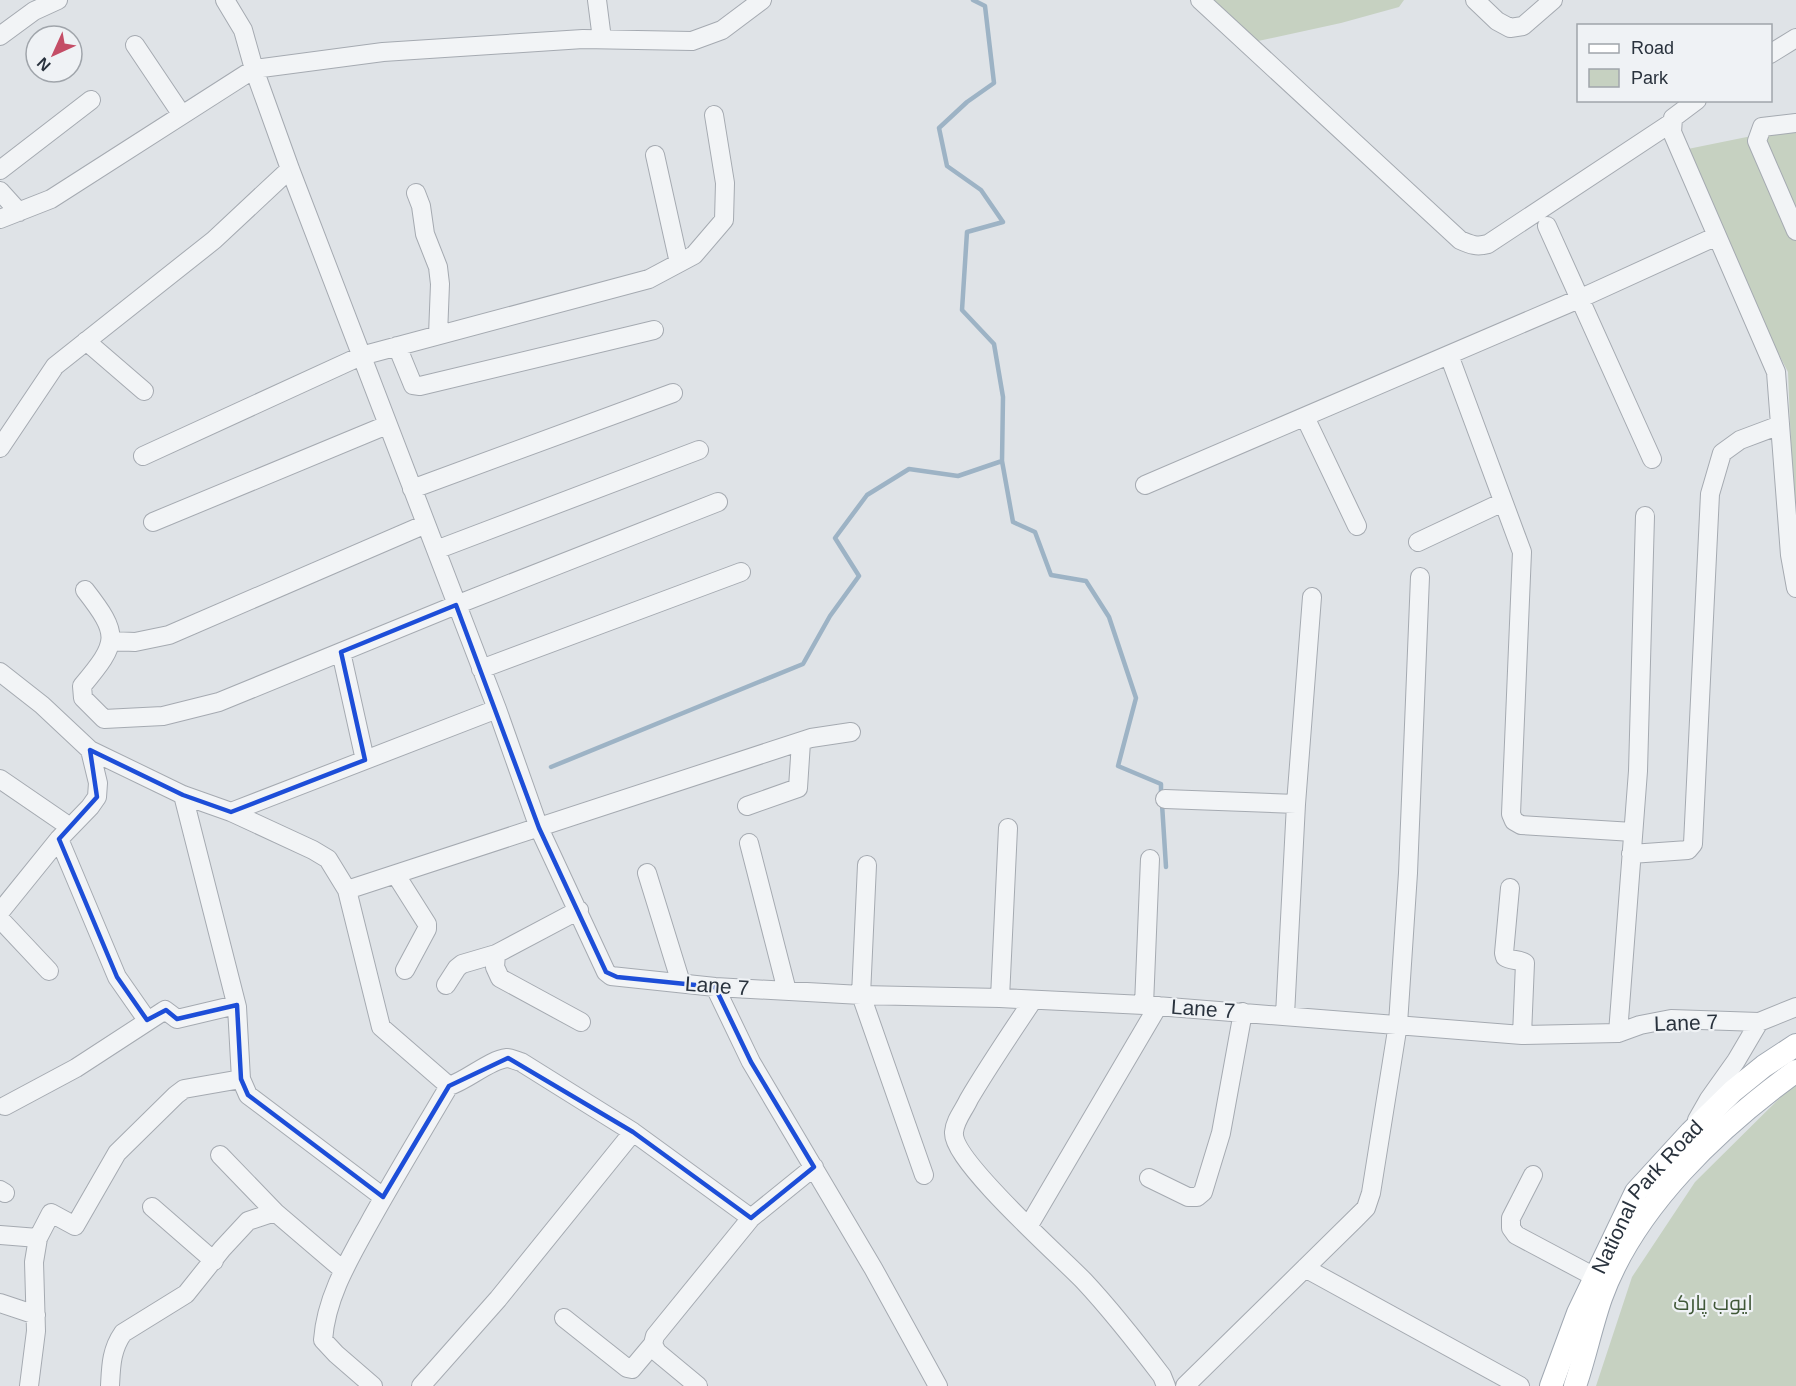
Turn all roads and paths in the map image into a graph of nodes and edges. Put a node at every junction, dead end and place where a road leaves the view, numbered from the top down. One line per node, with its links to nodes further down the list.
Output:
1 (58, 0): 8 (street)
2 (225, 0): 13 (street)
3 (597, 0): 10 (street)
4 (762, 0): 10 (street)
5 (1200, 0): 18 (street)
6 (1475, 0): 7 (street)
7 (1553, 0)
8 (0, 36)
9 (1796, 38): 12 (street)
10 (602, 39): 13 (street)
11 (135, 45): 16 (street)
12 (1772, 53)
13 (254, 69): 16 (street); 21 (street)
14 (91, 100): 22 (street)
15 (1694, 102): 18 (street)
16 (182, 115): 25 (street)
17 (714, 115): 30 (street)
18 (1671, 123): 29 (street)
19 (1796, 123): 28 (street)
20 (655, 155): 30 (street)
21 (290, 169): 34 (street); 37 (street)
22 (0, 170)
23 (0, 191): 25 (street)
24 (416, 193): 33 (street)
25 (18, 212): 26 (street)
26 (0, 219)
27 (1547, 226): 31 (street)
28 (1796, 231)
29 (1717, 236): 31 (street); 42 (street)
30 (679, 263): 33 (street)
31 (1579, 299): 36 (street); 46 (street)
32 (654, 330): 35 (street)
33 (438, 335): 35 (street)
34 (86, 341): 38 (street); 43 (street)
35 (397, 346): 37 (street)
36 (1449, 355): 40 (street); 50 (street)
37 (361, 356): 41 (street); 45 (street)
38 (144, 391)
39 (673, 393): 48 (street)
40 (1305, 417): 47 (street); 54 (street)
41 (387, 425): 48 (street); 52 (street)
42 (1780, 425): 55 (street); 84 (street)
43 (0, 448)
44 (699, 450): 57 (street)
45 (143, 456)
46 (1652, 459)
47 (1145, 485)
48 (412, 489): 53 (street)
49 (718, 502): 63 (street)
50 (1503, 502): 56 (street); 81 (street)
51 (1645, 516): 81 (street)
52 (153, 522)
53 (426, 524): 57 (street); 64 (street)
54 (1357, 526)
55 (1792, 526): 60 (street)
56 (1418, 542)
57 (436, 550): 63 (street)
58 (741, 572): 66 (street)
59 (1420, 577): 112 (street)
60 (1796, 588)
61 (85, 590): 64 (street)
62 (1312, 597): 76 (street)
63 (456, 604): 65 (street); 66 (street)
64 (111, 641): 65 (street)
65 (341, 652): 72 (street)
66 (481, 669): 68 (street)
67 (0, 672): 71 (street)
68 (497, 709): 72 (street); 79 (street)
69 (851, 732): 70 (street)
70 (801, 742): 77 (street); 79 (street)
71 (90, 750): 74 (street); 82 (street)
72 (365, 760): 78 (street)
73 (1, 783): 82 (street)
74 (183, 795): 78 (street); 104 (street)
75 (1165, 799): 76 (street)
76 (1296, 804): 108 (street)
77 (747, 806)
78 (231, 812): 90 (street)
79 (540, 828): 88 (street); 91 (street)
80 (1008, 828): 102 (street)
81 (1633, 832): 84 (street)
82 (64, 833): 92 (street); 109 (street)
83 (749, 843): 100 (street)
84 (1631, 854): 113 (street)
85 (1150, 859): 105 (street)
86 (867, 865): 101 (street)
87 (647, 873): 97 (street)
88 (396, 875): 90 (street); 95 (street)
89 (1510, 888): 114 (street)
90 (347, 890): 118 (street)
91 (579, 910): 94 (street); 97 (street, Lane 7)
92 (0, 912)
93 (0, 919): 96 (street)
94 (496, 954): 98 (street); 110 (street)
95 (405, 970)
96 (49, 971)
97 (681, 983): 99 (street, Lane 7)
98 (446, 985)
99 (715, 987): 100 (street, Lane 7); 123 (street)
100 (787, 991): 101 (street, Lane 7)
101 (861, 995): 102 (street, Lane 7); 124 (street)
102 (1000, 998): 103 (street, Lane 7)
103 (1033, 1000): 105 (street, Lane 7); 131 (street)
104 (236, 1005): 109 (street); 117 (street)
105 (1151, 1005): 107 (street, Lane 7); 131 (street)
106 (1796, 1007): 111 (street, Lane 7)
107 (1243, 1012): 108 (street, Lane 7); 126 (street)
108 (1285, 1015): 112 (street, Lane 7)
109 (147, 1020): 119 (street)
110 (581, 1022)
111 (1759, 1022): 113 (street, Lane 7); 121 (street)
112 (1398, 1024): 114 (street, Lane 7); 135 (street)
113 (1618, 1033): 114 (street, Lane 7)
114 (1522, 1035)
115 (1796, 1045): 121 (main road, National Park Road)
116 (1796, 1071): 140 (main road, National Park Road)
117 (241, 1079): 127 (street); 133 (street)
118 (449, 1086): 120 (street); 127 (street)
119 (4, 1106)
120 (633, 1132): 130 (street); 146 (street)
121 (1690, 1132): 137 (main road, National Park Road)
122 (220, 1155): 129 (street)
123 (814, 1167): 130 (street); 148 (street)
124 (924, 1175)
125 (1533, 1175): 137 (street)
126 (1149, 1178)
127 (383, 1197): 136 (street)
128 (152, 1207): 134 (street)
129 (275, 1212): 134 (street); 136 (street)
130 (751, 1218): 142 (street)
131 (1028, 1227): 149 (street)
132 (0, 1235): 133 (street)
133 (38, 1238): 139 (street)
134 (214, 1261): 144 (street)
135 (1305, 1268): 150 (street); 151 (street)
136 (344, 1270): 145 (street)
137 (1594, 1277): 140 (main road, National Park Road)
138 (0, 1303): 139 (street)
139 (36, 1315): 143 (street)
140 (1587, 1316): 152 (main road, National Park Road); 153 (main road, National Park Road)
141 (564, 1318): 142 (street)
142 (653, 1344): 147 (street)
143 (29, 1386)
144 (110, 1386)
145 (373, 1386)
146 (421, 1386)
147 (698, 1386)
148 (938, 1386)
149 (1166, 1386)
150 (1185, 1386)
151 (1520, 1386)
152 (1551, 1386)
153 (1575, 1386)

